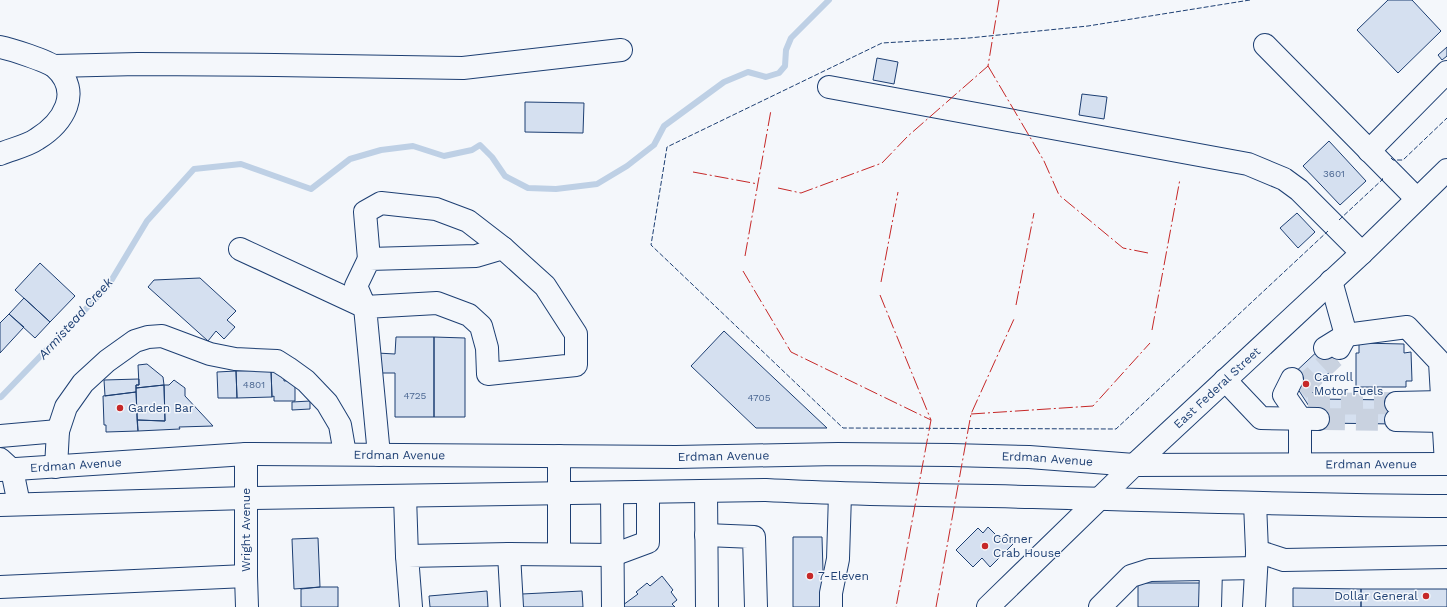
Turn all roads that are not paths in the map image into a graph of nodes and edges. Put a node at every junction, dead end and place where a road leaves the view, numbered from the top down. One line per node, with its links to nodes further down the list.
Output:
1 (1265, 45): 7 (main road)
2 (0, 47): 4 (main road)
3 (621, 50): 4 (main road)
4 (54, 66): 8 (main road)
5 (1447, 72): 7 (main road)
6 (829, 87): 13 (main road)
7 (1369, 150): 10 (main road)
8 (0, 154)
9 (1447, 170): 10 (main road, East Federal Street)
10 (1417, 199): 13 (main road, East Federal Street)
11 (503, 248): 14 (main road); 14 (main road); 16 (main road)
12 (240, 249): 16 (main road)
13 (1362, 253): 15 (main road, East Federal Street)
14 (369, 259): 16 (main road)
15 (1331, 281): 17 (main road); 19 (main road, East Federal Street)
16 (365, 307): 26 (main road)
17 (1346, 335): 18 (main road); 21 (main road)
18 (1329, 353)
19 (1225, 380): 28 (main road, East Federal Street); 29 (main road)
20 (1396, 411): 21 (main road)
21 (1442, 412): 30 (main road)
22 (58, 431): 23 (main road); 25 (main road); 32 (main road)
23 (0, 436)
24 (246, 454): 25 (main road, Erdman Avenue); 32 (main road, Erdman Avenue); 39 (main road, Wright Avenue)
25 (345, 454): 26 (main road, Erdman Avenue)
26 (379, 455): 27 (main road, Erdman Avenue)
27 (559, 456): 28 (main road, Erdman Avenue); 35 (main road)
28 (1134, 464): 29 (main road, Erdman Avenue); 40 (main road, East Federal Street)
29 (1300, 464): 30 (main road, Erdman Avenue)
30 (1447, 464)
31 (4, 466): 32 (main road, Erdman Avenue); 42 (main road)
32 (56, 467)
33 (706, 491): 34 (main road); 37 (main road); 44 (main road)
34 (648, 492): 36 (main road); 47 (main road)
35 (559, 493): 36 (main road); 38 (main road); 46 (main road)
36 (612, 493): 47 (main road)
37 (840, 494): 40 (main road); 61 (main road)
38 (404, 496): 39 (main road); 48 (main road)
39 (247, 498): 42 (main road); 52 (main road, Wright Avenue)
40 (1099, 499): 41 (main road); 54 (main road, East Federal Street)
41 (1255, 503): 43 (main road); 50 (main road)
42 (10, 504)
43 (1447, 506)
44 (706, 535): 59 (main road); 60 (main road)
45 (509, 554): 46 (main road); 48 (main road); 57 (main road)
46 (559, 554): 47 (main road)
47 (613, 555): 58 (main road)
48 (407, 556): 56 (main road)
49 (1447, 557): 50 (main road)
50 (1257, 560): 51 (main road); 64 (main road)
51 (1211, 569): 62 (main road); 63 (main road)
52 (246, 576): 53 (main road); 55 (main road, Wright Avenue)
53 (0, 587)
54 (990, 606)
55 (247, 607)
56 (410, 607)
57 (512, 607)
58 (613, 607)
59 (707, 607)
60 (756, 607)
61 (831, 607)
62 (1100, 607)
63 (1210, 607)
64 (1254, 607)

